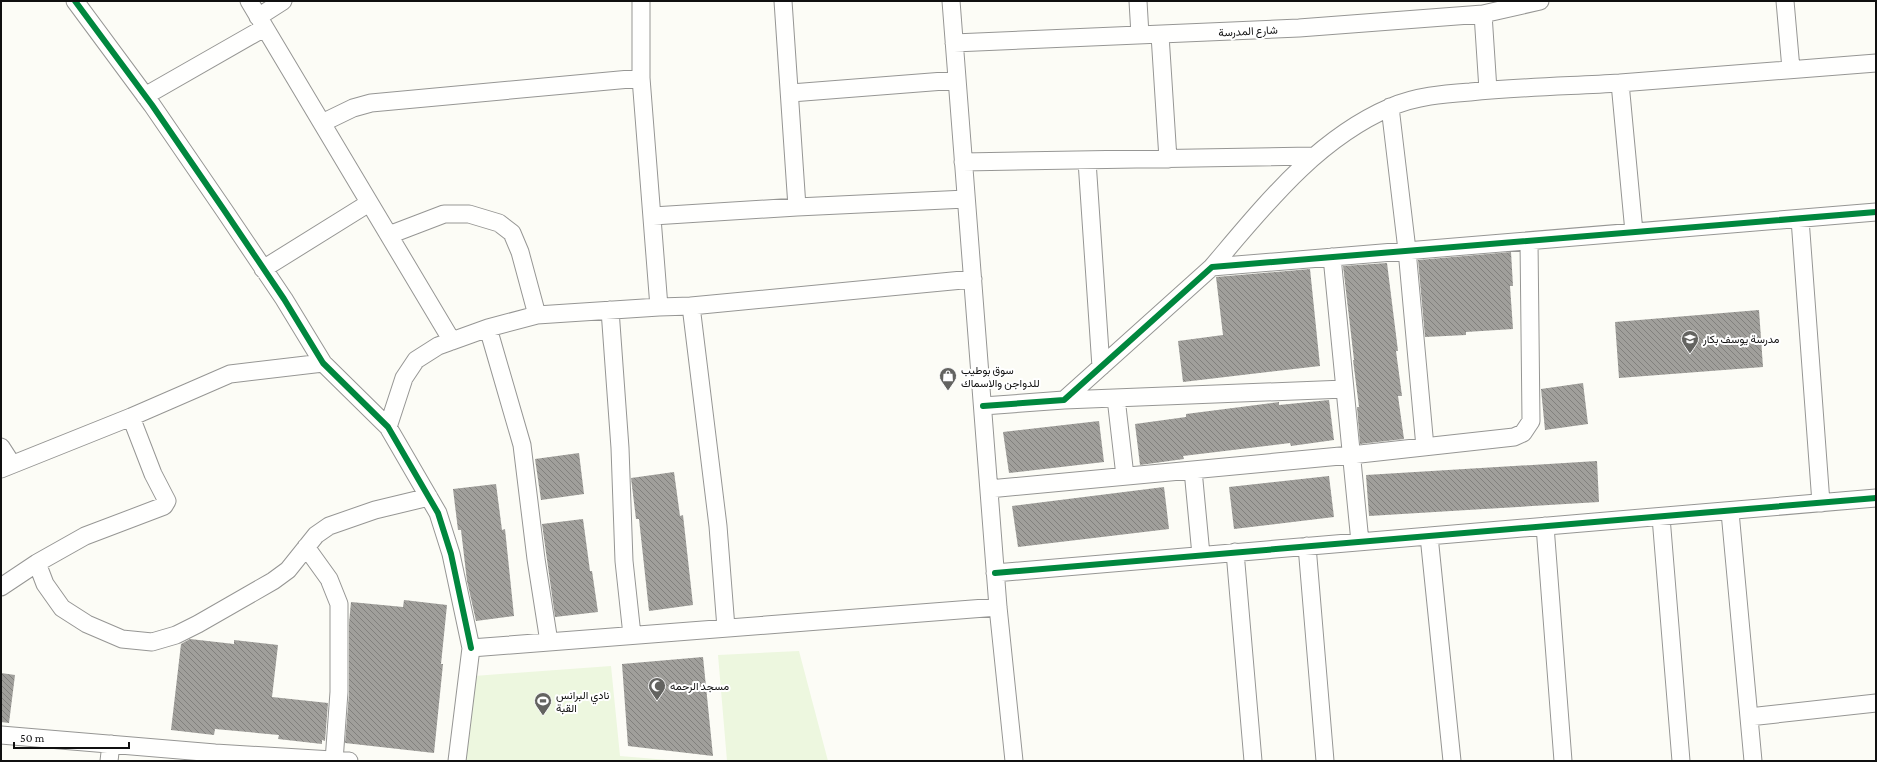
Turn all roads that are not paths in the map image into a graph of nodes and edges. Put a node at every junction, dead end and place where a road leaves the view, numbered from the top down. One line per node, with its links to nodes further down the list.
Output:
1 (75, 1): 22 (street)
2 (249, 1): 11 (street)
3 (283, 1): 11 (street)
4 (641, 1): 17 (street)
5 (783, 1): 21 (street)
6 (951, 1): 14 (street)
7 (1138, 1): 12 (street)
8 (1540, 1): 10 (street, شارع المدرسة)
9 (1785, 1): 16 (street)
10 (1483, 14): 13 (street, شارع المدرسة); 20 (street)
11 (261, 22): 22 (street); 24 (street)
12 (1140, 34): 13 (street, شارع المدرسة); 14 (street, شارع المدرسة)
13 (1160, 35): 26 (street)
14 (954, 43): 18 (street)
15 (1876, 63): 16 (street)
16 (1791, 69): 19 (street)
17 (641, 78): 24 (street); 33 (street)
18 (957, 80): 21 (street); 28 (street)
19 (1620, 83): 20 (street); 35 (street)
20 (1488, 90): 23 (street)
21 (791, 94): 31 (street)
22 (145, 96): 41 (street)
23 (1390, 107): 25 (street); 38 (street)
24 (322, 123): 30 (street)
25 (1312, 156): 26 (street); 40 (street)
26 (1168, 159): 27 (street)
27 (1087, 161): 28 (street); 50 (street)
28 (964, 162): 29 (street)
29 (966, 199): 31 (street); 42 (street)
30 (369, 203): 36 (street); 41 (street)
31 (797, 207): 33 (street)
32 (1876, 212): 34 (street)
33 (653, 216): 43 (street)
34 (1800, 219): 35 (street); 66 (street)
35 (1634, 232): 37 (street)
36 (389, 235): 46 (street); 48 (street)
37 (1529, 241): 38 (street); 58 (street)
38 (1407, 250): 39 (street); 58 (street)
39 (1332, 257): 40 (street); 51 (street)
40 (1212, 267): 50 (street)
41 (263, 269): 49 (street)
42 (973, 280): 44 (street); 54 (street)
43 (659, 306): 44 (street); 45 (street)
44 (691, 306): 80 (street)
45 (610, 310): 46 (street); 81 (street)
46 (537, 315): 47 (street)
47 (488, 328): 48 (street); 82 (street)
48 (452, 341): 56 (street)
49 (323, 363): 55 (street); 56 (street)
50 (1102, 367): 53 (street)
51 (1345, 389): 52 (street); 59 (street)
52 (1116, 398): 53 (street); 62 (street)
53 (1064, 400): 54 (street)
54 (983, 406): 63 (street)
55 (130, 417): 60 (street); 76 (street)
56 (388, 427): 64 (street)
57 (1, 447): 60 (street)
58 (1425, 447): 59 (street)
59 (1351, 455): 61 (street); 71 (street)
60 (7, 466)
61 (1193, 470): 62 (street); 75 (street)
62 (1125, 476): 63 (street)
63 (989, 489): 77 (street)
64 (429, 497): 73 (street); 83 (street)
65 (1876, 498): 66 (street)
66 (1821, 503): 67 (street)
67 (1730, 512): 68 (street); 85 (street)
68 (1661, 517): 69 (street); 97 (street)
69 (1545, 526): 70 (street); 96 (street)
70 (1429, 536): 71 (street); 95 (street)
71 (1360, 542): 72 (street)
72 (1307, 546): 74 (street); 94 (street)
73 (306, 547): 76 (street); 90 (street)
74 (1235, 552): 75 (street); 93 (street)
75 (1201, 555): 77 (street)
76 (37, 563): 78 (street)
77 (995, 572): 79 (street)
78 (1, 587)
79 (998, 607): 80 (street); 92 (street)
80 (726, 628): 81 (street)
81 (632, 635): 82 (street)
82 (549, 642): 83 (street)
83 (471, 648): 91 (street)
84 (1876, 703): 85 (street)
85 (1749, 717): 98 (street)
86 (1, 735): 87 (street)
87 (111, 744): 88 (street); 89 (street)
88 (215, 757): 90 (street)
89 (108, 761)
90 (339, 761)
91 (457, 761)
92 (1014, 761)
93 (1253, 761)
94 (1325, 761)
95 (1452, 761)
96 (1563, 761)
97 (1681, 761)
98 (1753, 761)

